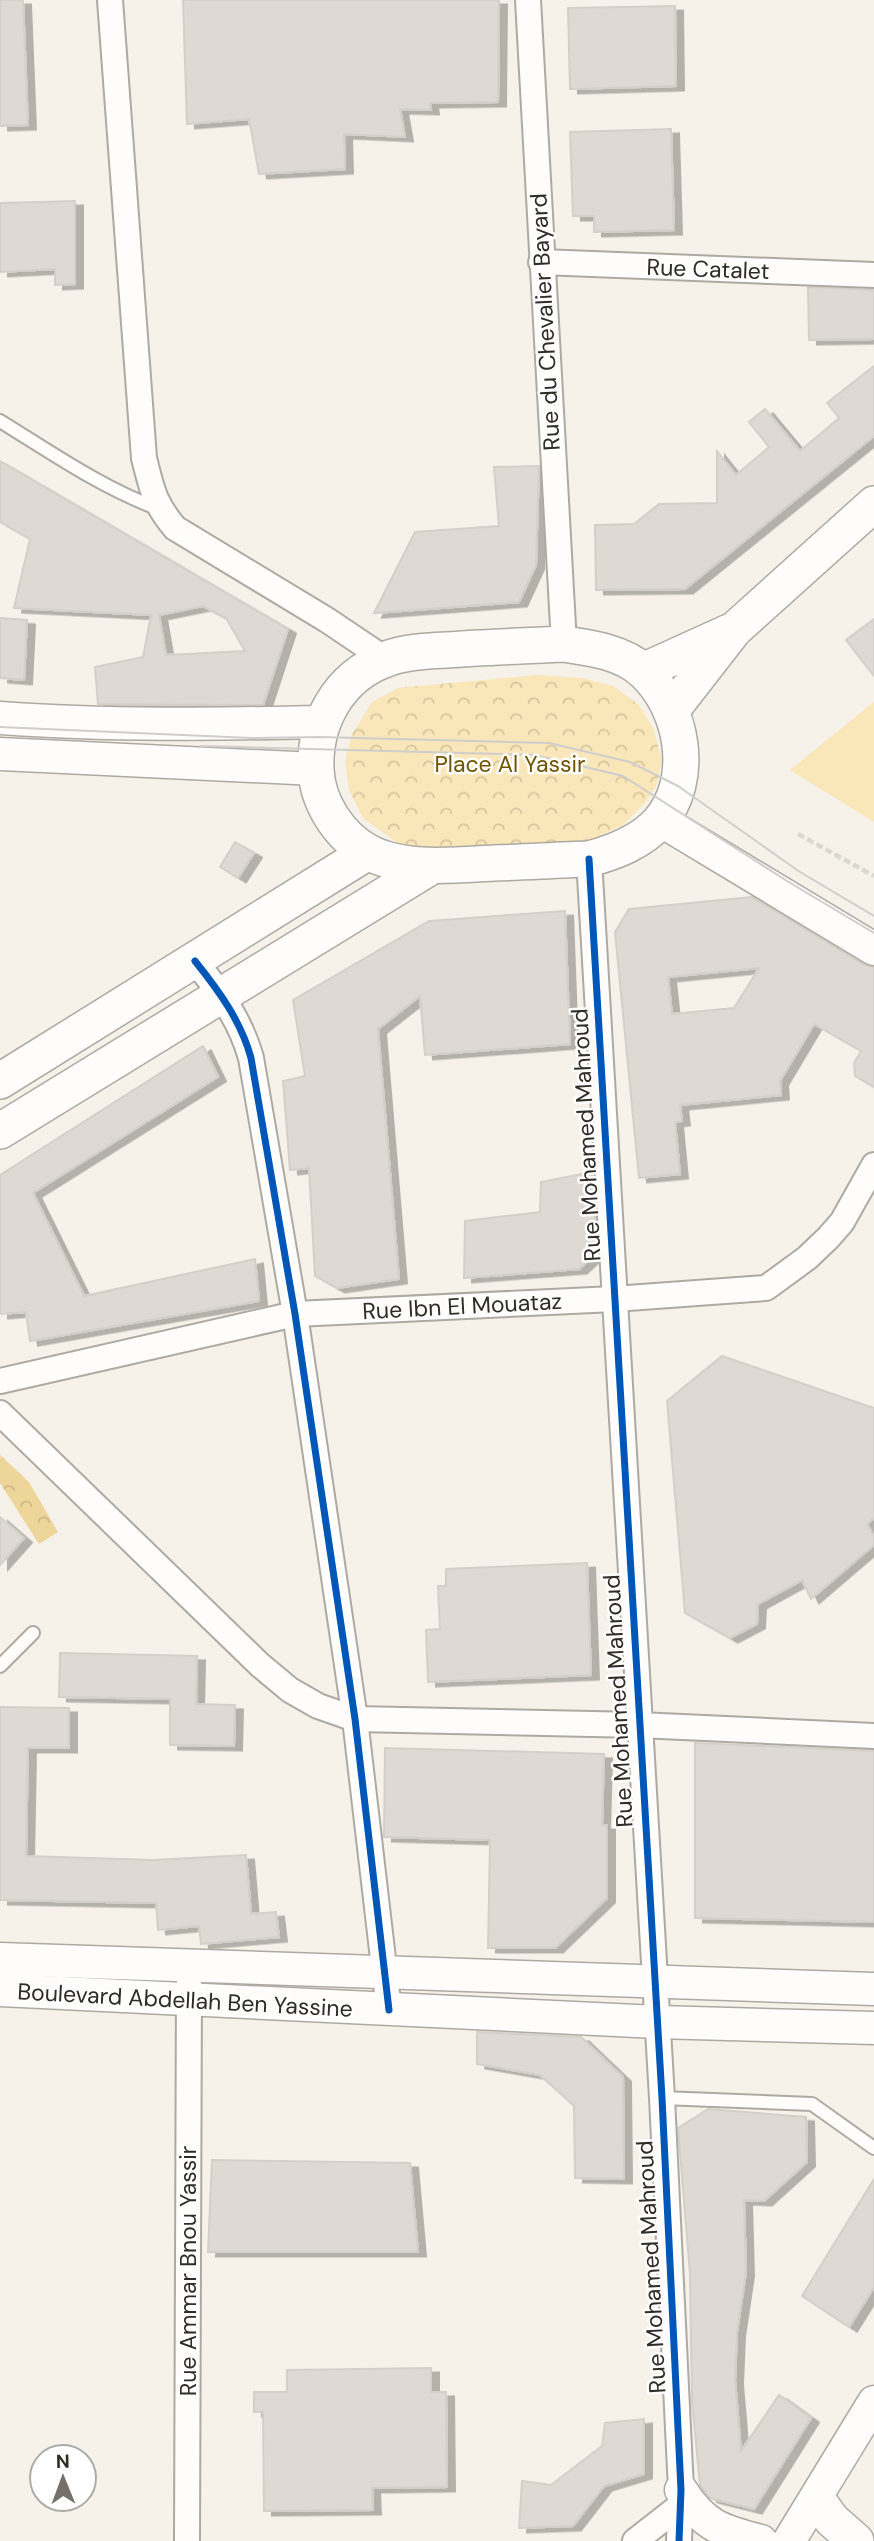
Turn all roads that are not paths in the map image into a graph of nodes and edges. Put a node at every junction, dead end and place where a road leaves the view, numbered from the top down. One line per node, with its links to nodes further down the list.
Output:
1 (110, 0): 7 (street)
2 (528, 0): 3 (street, Rue du Chevalier Bayard)
3 (541, 262): 4 (street, Rue Catalet); 9 (street, Rue du Chevalier Bayard)
4 (874, 275)
5 (0, 421): 7 (lane)
6 (874, 504): 8 (main road)
7 (160, 510): 10 (street)
8 (734, 629): 11 (main road); 12 (main road)
9 (564, 644): 10 (main road); 11 (main road)
10 (385, 659): 14 (main road)
11 (643, 671): 12 (main road)
12 (671, 711): 17 (main road)
13 (0, 718): 14 (street)
14 (323, 722): 16 (main road)
15 (0, 754): 16 (street)
16 (316, 769): 18 (main road)
17 (660, 820): 19 (main road); 21 (street)
18 (368, 852): 20 (main road); 22 (main road)
19 (589, 859): 20 (main road); 27 (street, Rue Mohamed Mahroud)
20 (432, 866): 23 (main road)
21 (874, 949)
22 (195, 961): 23 (street); 24 (main road)
23 (222, 995): 25 (main road); 28 (street)
24 (0, 1081)
25 (0, 1131)
26 (874, 1165): 27 (street, Rue Ibn El Mouataz)
27 (614, 1299): 28 (street, Rue Ibn El Mouataz); 34 (street, Rue Mohamed Mahroud)
28 (295, 1314): 29 (street, Rue Ibn El Mouataz); 33 (street)
29 (0, 1381)
30 (0, 1413): 33 (street)
31 (33, 1633): 32 (lane)
32 (0, 1666)
33 (355, 1719): 34 (street); 38 (street)
34 (639, 1725): 35 (street); 39 (street, Rue Mohamed Mahroud)
35 (874, 1736)
36 (0, 1959): 37 (street, Boulevard Abdellah Ben Yassine)
37 (189, 1965): 38 (street, Boulevard Abdellah Ben Yassine); 42 (street, Rue Ammar Bnou Yassir)
38 (387, 1974): 39 (street, Boulevard Abdellah Ben Yassine); 43 (street)
39 (654, 1981): 40 (street, Boulevard Abdellah Ben Yassine); 44 (street, Rue Mohamed Mahroud)
40 (874, 1989)
41 (0, 1990): 42 (street, Boulevard Abdellah Ben Yassine)
42 (188, 2001): 43 (street, Boulevard Abdellah Ben Yassine); 51 (street, Rue Ammar Bnou Yassir)
43 (389, 2010): 44 (street, Boulevard Abdellah Ben Yassine)
44 (657, 2022): 45 (street, Boulevard Abdellah Ben Yassine); 46 (street, Rue Mohamed Mahroud)
45 (874, 2028)
46 (662, 2098): 47 (lane); 49 (street, Rue Mohamed Mahroud)
47 (874, 2148)
48 (874, 2402): 50 (street)
49 (681, 2498): 52 (street); 53 (street, Rue Mohamed Mahroud); 54 (street)
50 (817, 2499): 55 (street); 56 (main road)
51 (187, 2541)
52 (635, 2541)
53 (679, 2541)
54 (761, 2541)
55 (789, 2541)
56 (856, 2541)

